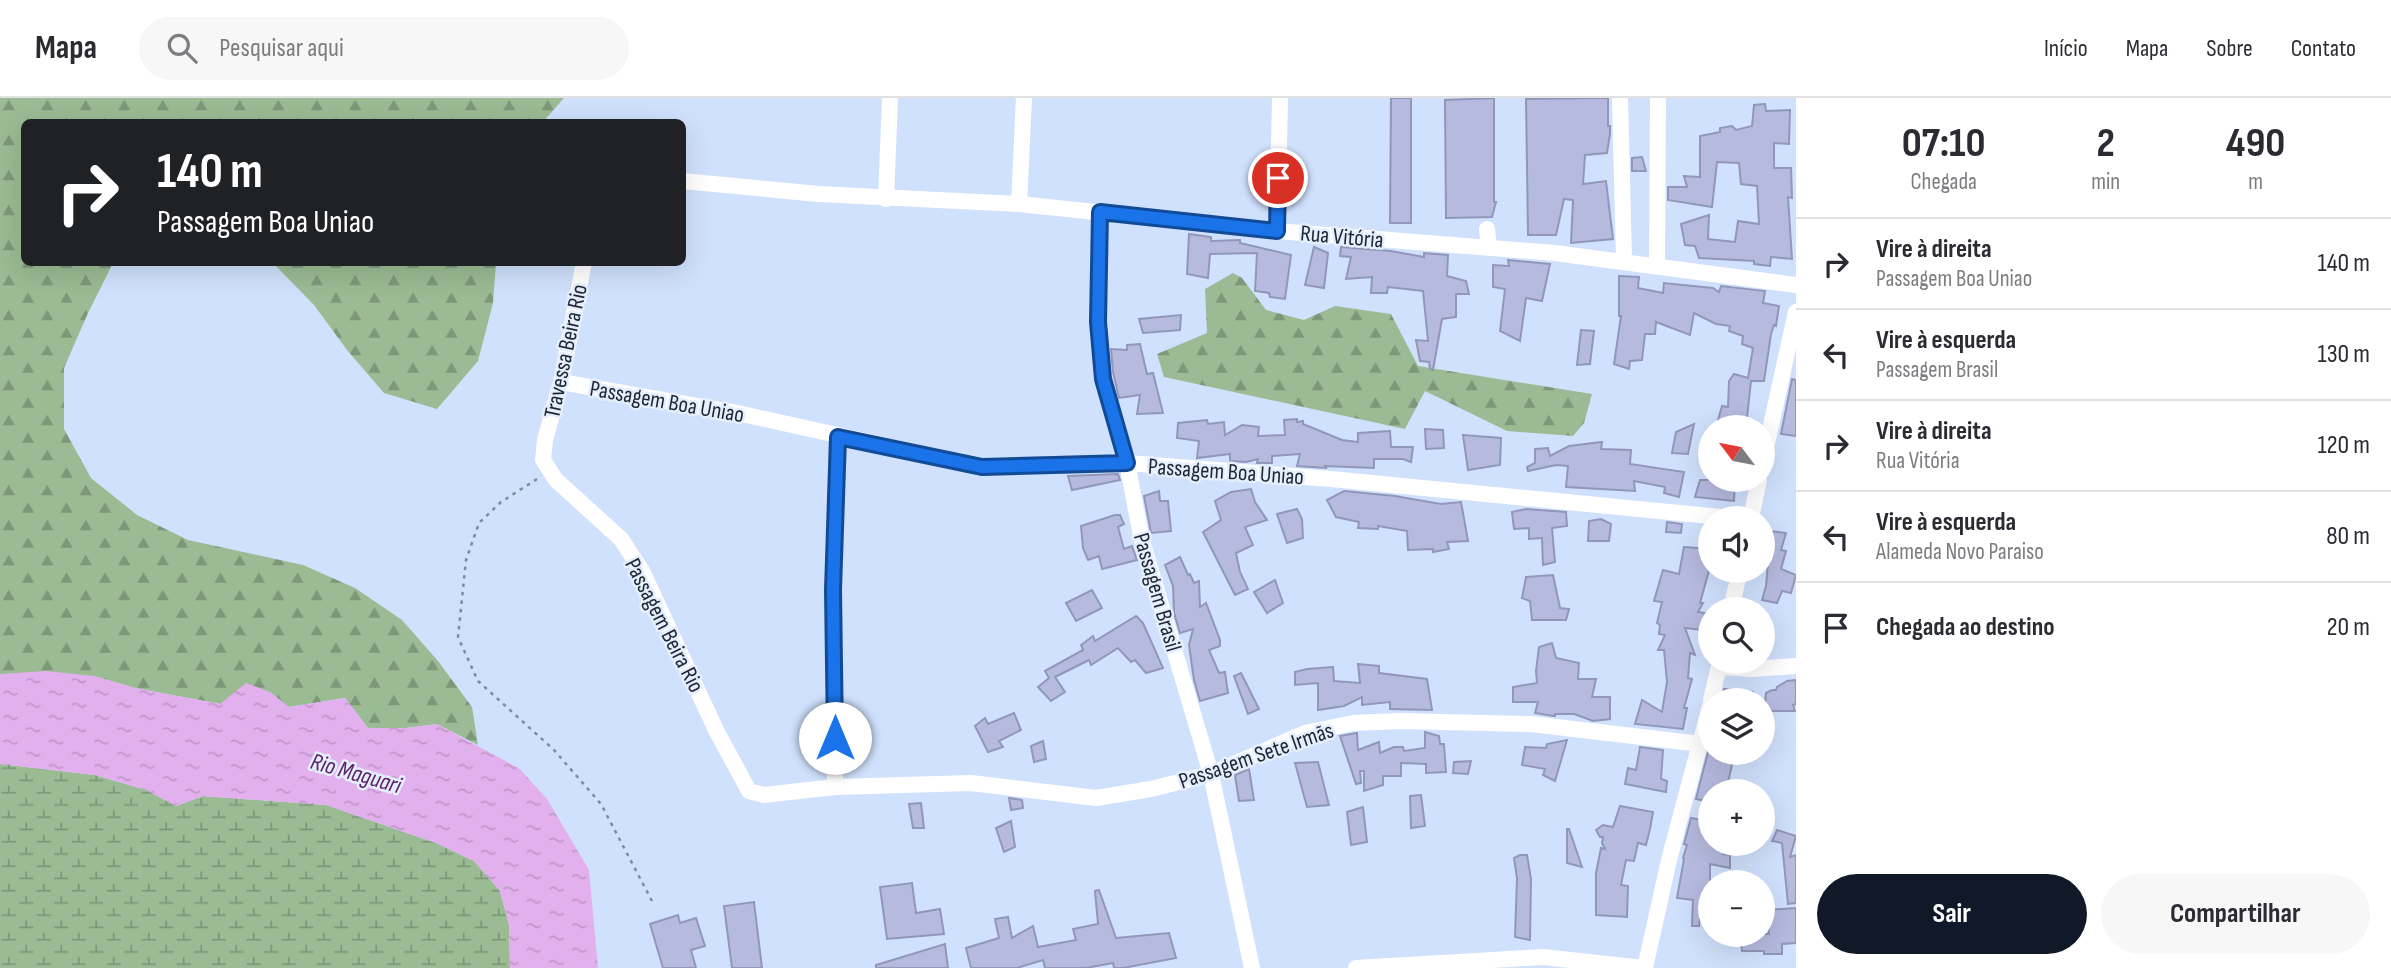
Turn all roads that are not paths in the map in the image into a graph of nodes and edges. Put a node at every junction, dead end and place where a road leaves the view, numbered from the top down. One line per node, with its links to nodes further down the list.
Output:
1 (890, 98): 7 (street)
2 (1024, 98): 8 (street)
3 (1280, 98): 11 (street)
4 (1620, 98): 13 (street)
5 (1658, 98): 14 (street)
6 (686, 181): 7 (street, Rua Vitória)
7 (886, 199): 8 (street, Rua Vitória)
8 (1019, 204): 9 (street, Rua Vitória)
9 (1100, 212): 11 (street, Rua Vitória); 21 (street, Passagem Brasil)
10 (1487, 229): 12 (street)
11 (1277, 231): 12 (street, Rua Vitória)
12 (1489, 248): 13 (street, Rua Vitória)
13 (1624, 261): 14 (street, Rua Vitória)
14 (1657, 265): 16 (street, Rua Vitória)
15 (583, 266): 18 (street, Travessa Beira Rio)
16 (1796, 285)
17 (1796, 312): 19 (street)
18 (561, 382): 20 (street, Passagem Boa Uniao); 22 (street, Travessa Beira Rio)
19 (1773, 415)
20 (838, 437): 21 (street, Passagem Boa Uniao); 29 (street)
21 (1127, 463): 23 (street, Passagem Boa Uniao); 28 (street, Passagem Brasil)
22 (548, 471): 30 (street, Passagem Beira Rio)
23 (1698, 515)
24 (1796, 666): 25 (street)
25 (1775, 667)
26 (1698, 744): 28 (street, Passagem Sete Irmãs)
27 (1698, 755): 33 (street)
28 (1211, 774): 29 (street, Passagem Sete Irmãs); 31 (street, Passagem Brasil)
29 (835, 787): 30 (street, Passagem Sete Irmãs)
30 (749, 791)
31 (1252, 968)
32 (1356, 968): 33 (street)
33 (1645, 968)

